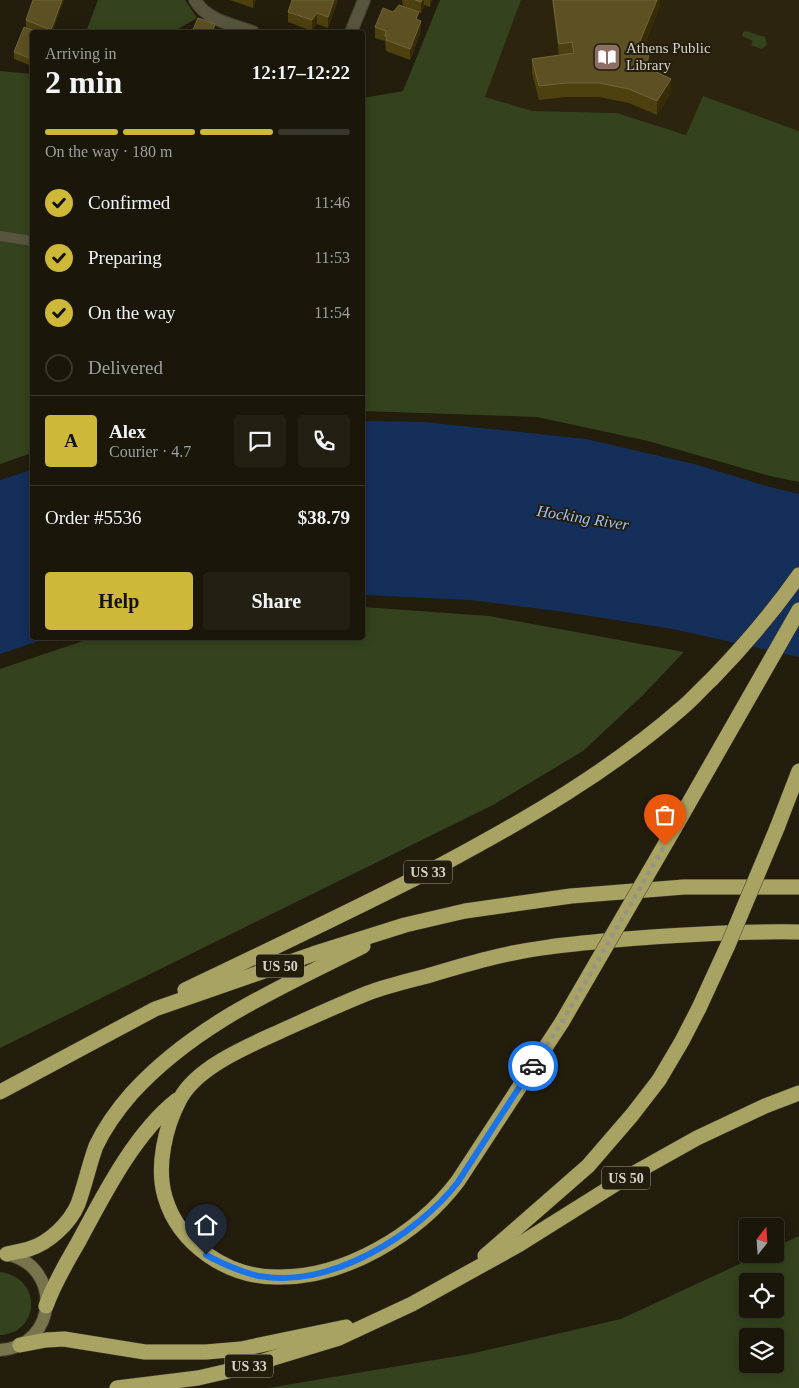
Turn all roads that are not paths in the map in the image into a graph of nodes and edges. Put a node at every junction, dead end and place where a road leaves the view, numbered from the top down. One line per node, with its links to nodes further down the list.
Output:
1 (195, 0): 3 (street)
2 (364, 0): 5 (street)
3 (228, 28): 4 (street)
4 (240, 30)
5 (352, 30)
6 (0, 236): 7 (lane)
7 (30, 241)
8 (799, 575): 14 (highway, US 33)
9 (799, 610): 17 (highway, bridge)
10 (799, 771): 19 (highway, US 33, bridge)
11 (799, 887): 12 (highway, US 50)
12 (405, 925): 14 (highway, US 50); 18 (highway)
13 (799, 932): 17 (highway)
14 (155, 1009): 15 (highway, US 33)
15 (0, 1092)
16 (799, 1093): 19 (highway, US 50)
17 (181, 1097): 20 (highway)
18 (2, 1253): 20 (main road)
19 (461, 1276): 21 (highway, US 33)
20 (46, 1306): 22 (main road)
21 (374, 1321): 22 (highway); 24 (highway, US 33)
22 (20, 1345): 23 (main road)
23 (0, 1350)
24 (117, 1388)

